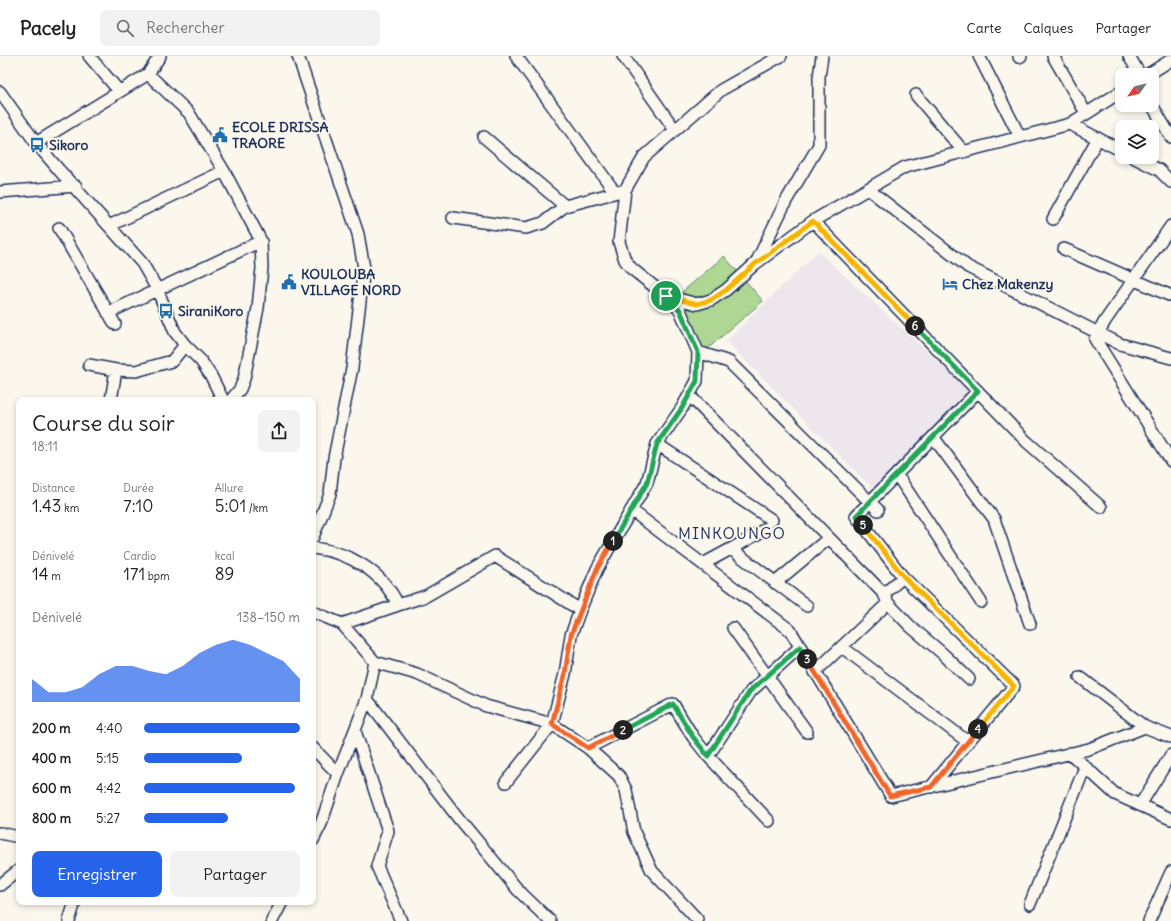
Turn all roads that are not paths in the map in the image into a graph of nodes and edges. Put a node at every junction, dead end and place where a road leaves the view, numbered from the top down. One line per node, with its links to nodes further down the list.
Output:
1 (89, 56): 15 (street)
2 (160, 56): 14 (street)
3 (298, 56): 71 (street)
4 (516, 56): 35 (street)
5 (623, 56): 22 (street)
6 (781, 56): 22 (street)
7 (822, 56): 46 (street)
8 (978, 56): 24 (street)
9 (1054, 56): 20 (street)
10 (1129, 56): 12 (street)
11 (1171, 60): 13 (street)
12 (1136, 68)
13 (1158, 68)
14 (148, 74): 15 (street); 31 (street)
15 (120, 91): 27 (street)
16 (0, 92): 27 (street)
17 (1115, 94): 20 (street)
18 (916, 95): 29 (street)
19 (1156, 112): 25 (street)
20 (1086, 113): 21 (street)
21 (1070, 124): 24 (street); 26 (street)
22 (674, 130): 35 (street)
23 (484, 137): 37 (street)
24 (1020, 137): 29 (street)
25 (1171, 137)
26 (1098, 138): 28 (street); 39 (street)
27 (36, 143): 33 (street)
28 (1115, 147)
29 (964, 152): 34 (street)
30 (1147, 164): 32 (street)
31 (224, 171): 41 (street); 44 (street)
32 (1171, 182)
33 (75, 186): 36 (street); 41 (street)
34 (868, 189): 40 (street); 53 (street)
35 (620, 191): 37 (street); 50 (street)
36 (0, 192)
37 (565, 206): 38 (street)
38 (453, 218)
39 (1052, 219)
40 (813, 221): 46 (street); 59 (street)
41 (109, 226): 48 (street)
42 (1171, 226): 47 (street)
43 (59, 228): 51 (street)
44 (261, 241): 48 (street); 63 (street)
45 (1064, 249): 47 (street)
46 (755, 264): 50 (street)
47 (1134, 280): 49 (street); 53 (street)
48 (157, 289): 51 (street); 54 (street)
49 (1169, 295)
50 (666, 296): 55 (street)
51 (108, 313): 52 (street)
52 (115, 324)
53 (1098, 333): 56 (street); 66 (street)
54 (185, 345): 58 (street); 62 (street)
55 (698, 352): 60 (street); 68 (street)
56 (1171, 358)
57 (89, 365): 58 (street)
58 (116, 370): 61 (street)
59 (978, 391): 64 (street); 69 (street)
60 (689, 395): 65 (street); 72 (street)
61 (112, 397)
62 (222, 397)
63 (233, 397)
64 (934, 438): 67 (street); 85 (street)
65 (657, 444): 70 (street); 74 (street)
66 (1171, 461)
67 (897, 475): 68 (street); 79 (street)
68 (874, 506): 76 (street)
69 (1101, 507)
70 (631, 510): 75 (street); 82 (street)
71 (316, 529)
72 (829, 538): 77 (street); 78 (street)
73 (316, 548): 80 (street)
74 (731, 549): 75 (street); 77 (street)
75 (703, 564): 87 (street)
76 (904, 577): 78 (street); 100 (street)
77 (775, 583): 81 (street)
78 (886, 598): 88 (street); 93 (street)
79 (982, 602)
80 (398, 605): 82 (street); 84 (street)
81 (807, 606)
82 (580, 610): 95 (street)
83 (316, 613): 84 (street)
84 (342, 624): 89 (street)
85 (1030, 624)
86 (733, 628): 91 (street)
87 (800, 647): 90 (street); 91 (street)
88 (842, 647): 90 (street); 100 (street)
89 (375, 662): 94 (street); 95 (street)
90 (815, 672): 109 (street)
91 (767, 676): 98 (street); 105 (street)
92 (1080, 677): 96 (street)
93 (969, 679)
94 (367, 698): 97 (street); 126 (street)
95 (552, 724): 101 (street); 108 (street)
96 (1145, 727): 99 (street); 103 (street)
97 (355, 731): 107 (street); 125 (street)
98 (807, 732)
99 (1171, 737)
100 (968, 742): 109 (street)
101 (588, 748): 105 (street); 122 (street)
102 (316, 751): 107 (street)
103 (1070, 753): 106 (street); 109 (street)
104 (1171, 755): 110 (street)
105 (708, 756): 112 (street)
106 (1085, 767): 110 (street); 119 (street)
107 (338, 774): 114 (street)
108 (506, 782)
109 (931, 787)
110 (1140, 805): 111 (street)
111 (1171, 819)
112 (769, 820)
113 (0, 833): 115 (street)
114 (316, 834)
115 (16, 836)
116 (16, 872): 118 (street)
117 (1171, 872): 127 (street)
118 (0, 885)
119 (1030, 904)
120 (74, 905): 123 (street)
121 (280, 905): 124 (street)
122 (698, 919)
123 (69, 921)
124 (272, 921)
125 (401, 921)
126 (550, 921)
127 (1149, 921)

